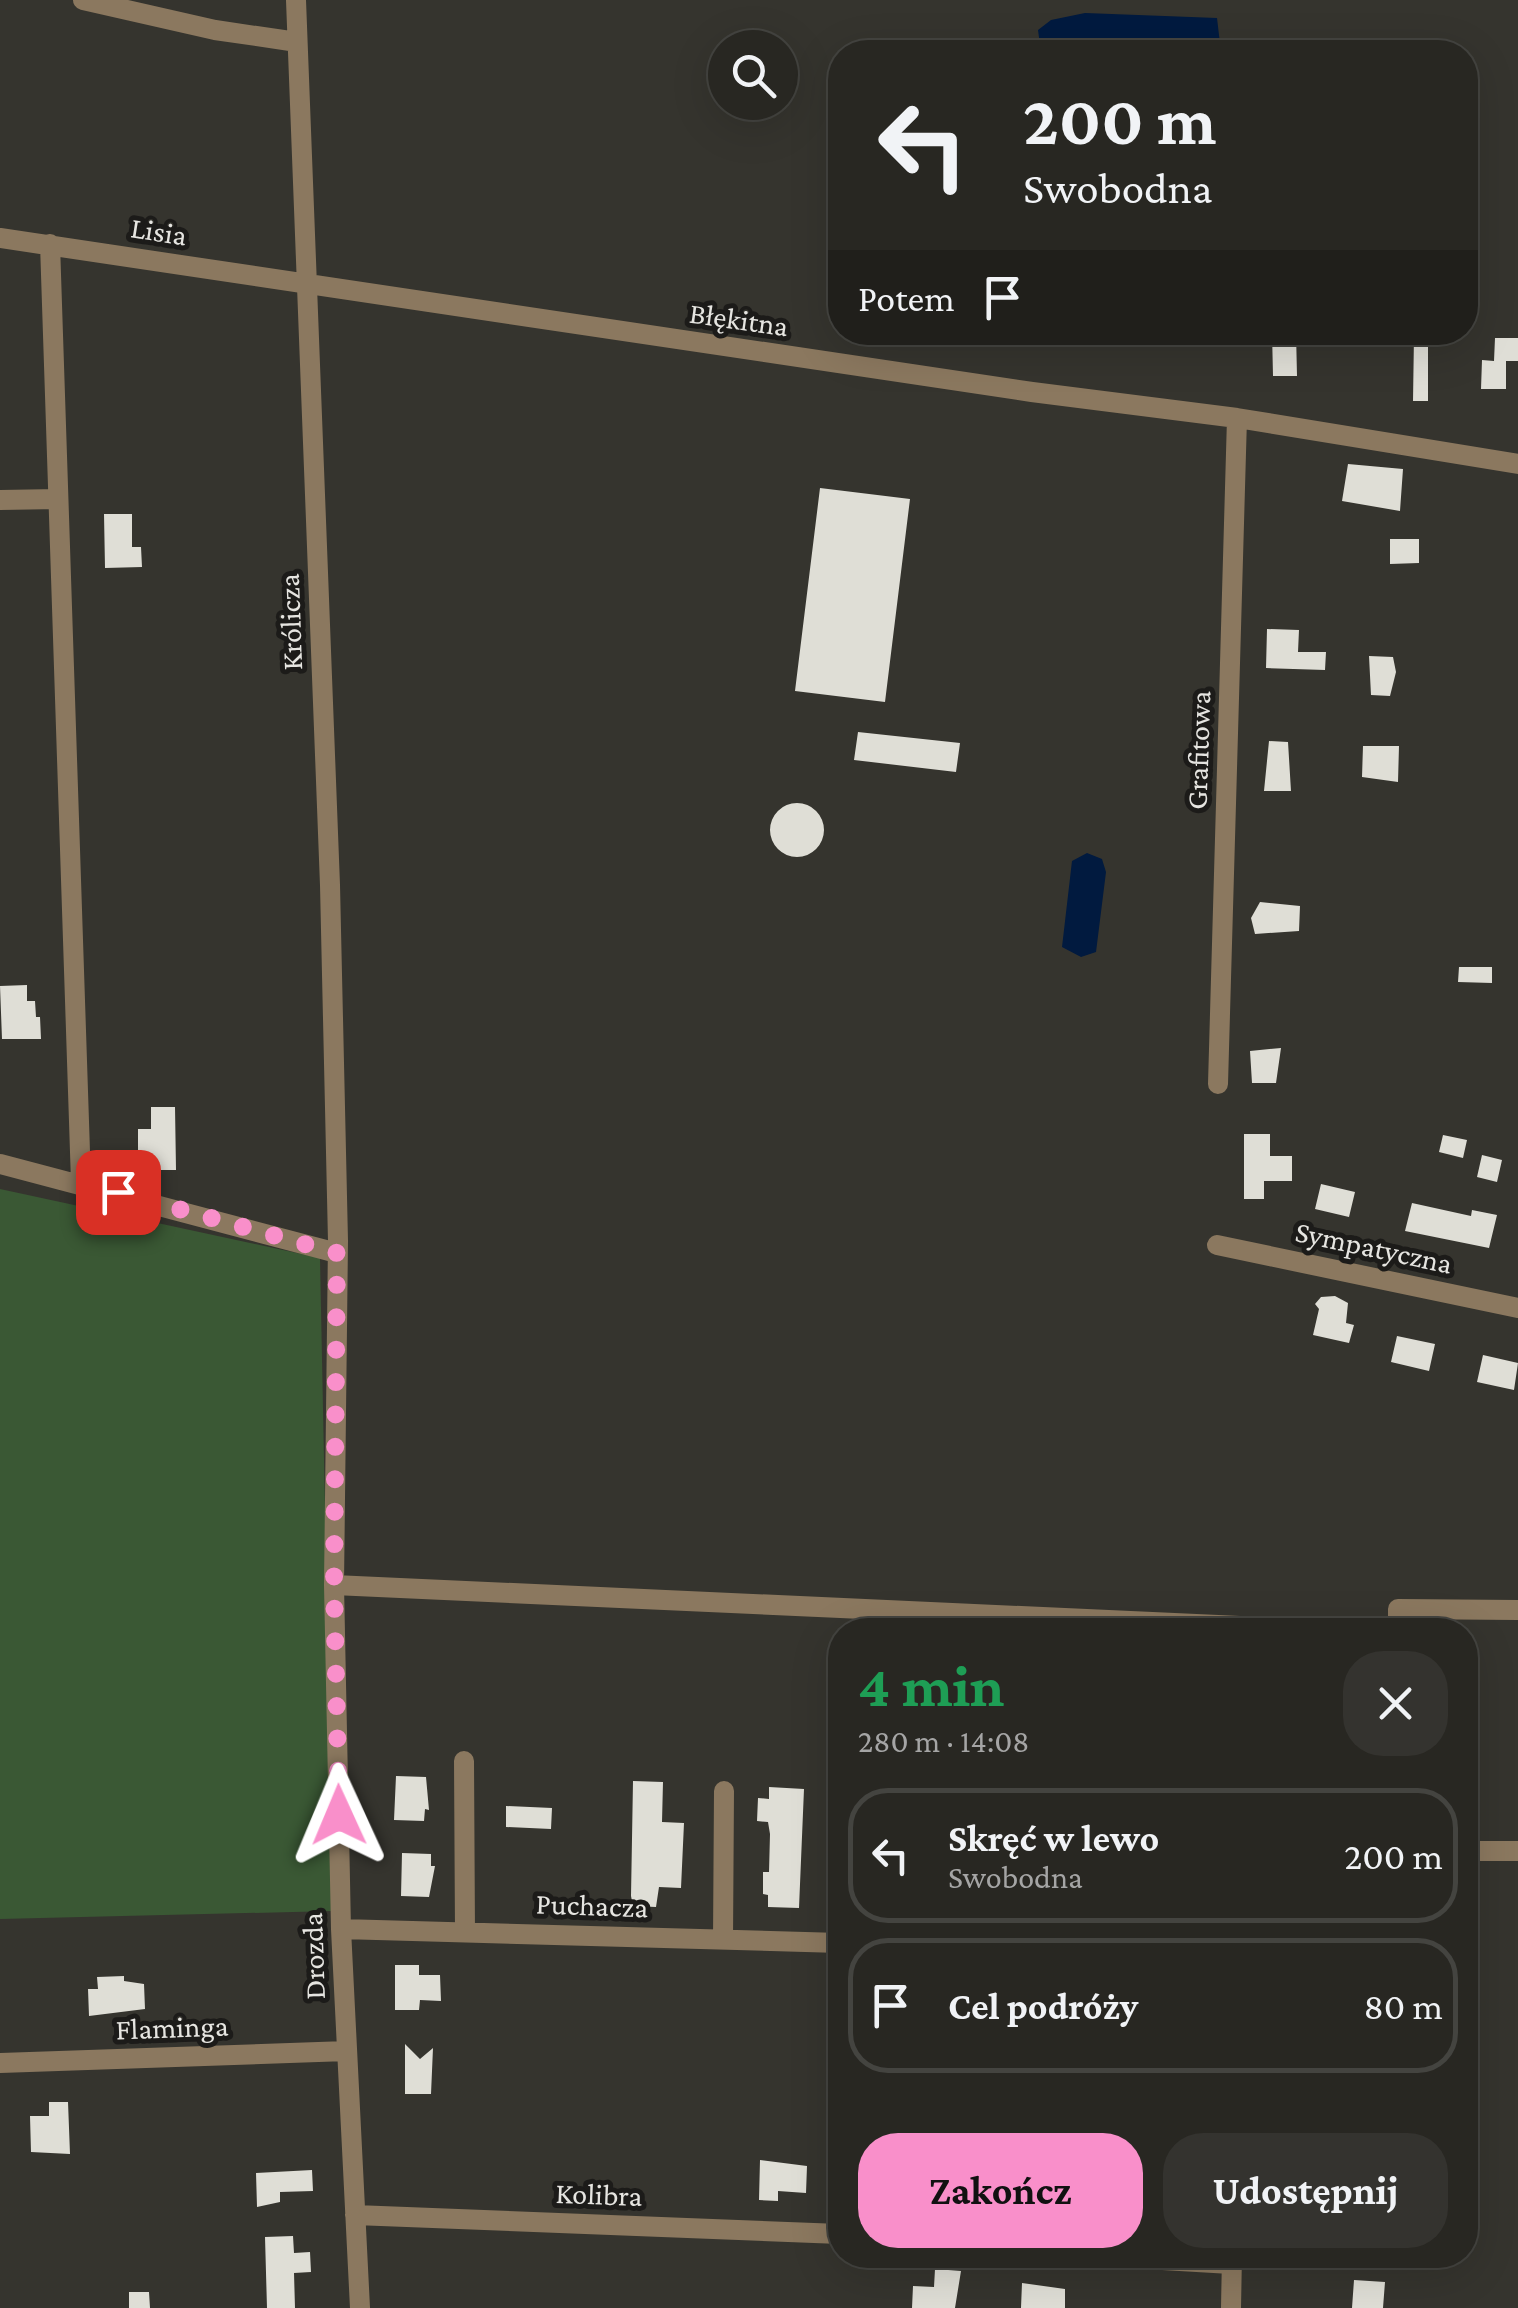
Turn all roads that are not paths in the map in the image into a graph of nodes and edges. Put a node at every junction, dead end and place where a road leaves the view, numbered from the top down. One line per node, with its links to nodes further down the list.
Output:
1 (82, 0): 3 (street)
2 (296, 0): 3 (street, Królicza)
3 (298, 42): 6 (street, Królicza)
4 (0, 238): 5 (street, Lisia)
5 (50, 244): 6 (street, Lisia); 9 (street)
6 (307, 285): 7 (street, Błękitna); 15 (street, Królicza)
7 (1237, 418): 8 (street, Błękitna); 11 (street, Grafitowa)
8 (1518, 464)
9 (58, 499): 10 (street); 13 (street)
10 (0, 500)
11 (1218, 1084)
12 (0, 1164): 13 (street)
13 (81, 1182): 15 (street)
14 (1217, 1244): 16 (street, Sympatyczna)
15 (338, 1247): 17 (street, Drozda)
16 (1518, 1308)
17 (334, 1585): 19 (street); 25 (street, Drozda)
18 (1518, 1610): 20 (street)
19 (1063, 1618)
20 (1398, 1618)
21 (464, 1761): 26 (street)
22 (724, 1791): 27 (street)
23 (1478, 1850): 24 (street)
24 (1518, 1852)
25 (341, 1930): 26 (street, Puchacza); 29 (street, Drozda)
26 (464, 1932): 27 (street, Puchacza)
27 (723, 1939): 28 (street, Puchacza)
28 (828, 1943)
29 (347, 2050): 30 (street, Flaminga); 31 (street, Drozda)
30 (0, 2063)
31 (355, 2215): 32 (street, Kolibra); 34 (street, Drozda)
32 (828, 2234)
33 (1232, 2268): 35 (street)
34 (360, 2308)
35 (1231, 2308)

